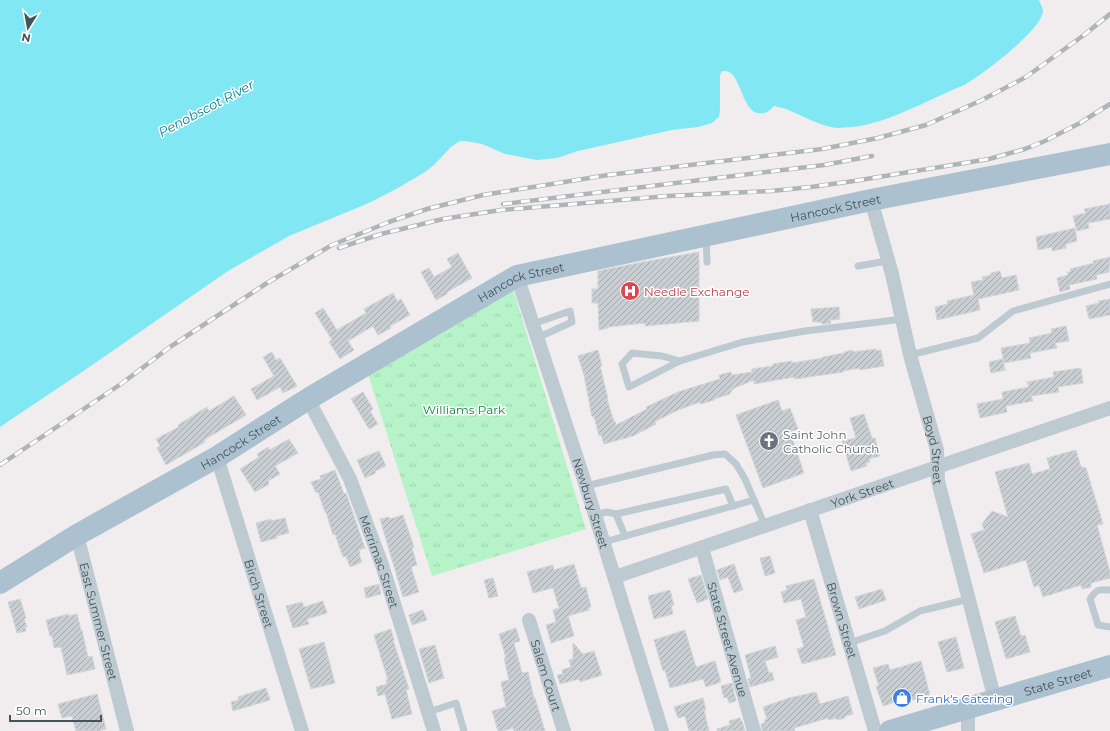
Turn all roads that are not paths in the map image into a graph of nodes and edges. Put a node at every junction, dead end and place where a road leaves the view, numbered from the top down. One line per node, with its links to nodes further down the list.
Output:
1 (1110, 140): 3 (main road)
2 (1110, 154): 3 (main road, Hancock Street)
3 (1058, 164): 4 (main road, Hancock Street)
4 (871, 200): 5 (main road, Hancock Street); 6 (street, Boyd Street)
5 (706, 236): 7 (lane); 9 (main road, Hancock Street)
6 (887, 261): 8 (lane); 11 (street, Boyd Street)
7 (707, 262)
8 (858, 266)
9 (517, 276): 12 (street, Newbury Street); 16 (main road, Hancock Street)
10 (1110, 284): 14 (lane)
11 (903, 319): 14 (street, Boyd Street); 15 (lane)
12 (533, 324): 13 (street, Newbury Street); 13 (lane)
13 (537, 338): 20 (street, Newbury Street)
14 (910, 355): 19 (street, Boyd Street)
15 (680, 361): 15 (lane)
16 (308, 398): 18 (main road, Hancock Street); 41 (street, Merrimac Street)
17 (1110, 408): 19 (street, York Street)
18 (217, 457): 27 (main road, Hancock Street); 43 (street, Birch Street)
19 (938, 467): 23 (street, York Street); 34 (street, Boyd Street)
20 (586, 486): 21 (lane); 25 (street, Newbury Street)
21 (754, 500): 22 (lane); 26 (lane)
22 (733, 506): 24 (lane); 28 (lane)
23 (810, 510): 26 (street, York Street); 37 (street, Brown Street)
24 (616, 514): 25 (lane); 28 (lane)
25 (595, 515): 29 (street, Newbury Street)
26 (765, 526): 30 (street, York Street)
27 (77, 535): 32 (main road, Hancock Street); 42 (street, East Summer Street)
28 (625, 536): 29 (lane)
29 (604, 542): 31 (street, Newbury Street)
30 (702, 548): 31 (street, York Street); 48 (street, State Street Avenue)
31 (615, 578): 47 (street, Newbury Street)
32 (0, 583)
33 (1110, 590): 36 (lane)
34 (969, 599): 37 (lane); 39 (street, Boyd Street)
35 (530, 620): 46 (street, Salem Court)
36 (1110, 627)
37 (849, 643): 49 (street, Brown Street)
38 (1110, 666): 39 (main road, State Street)
39 (995, 700): 40 (main road, State Street)
40 (968, 708): 50 (main road, State Street); 51 (street)
41 (428, 712): 44 (street, Merrimac Street); 45 (lane)
42 (127, 731)
43 (302, 731)
44 (434, 731)
45 (464, 731)
46 (564, 731)
47 (662, 731)
48 (754, 731)
49 (875, 731)
50 (890, 731)
51 (968, 731)

